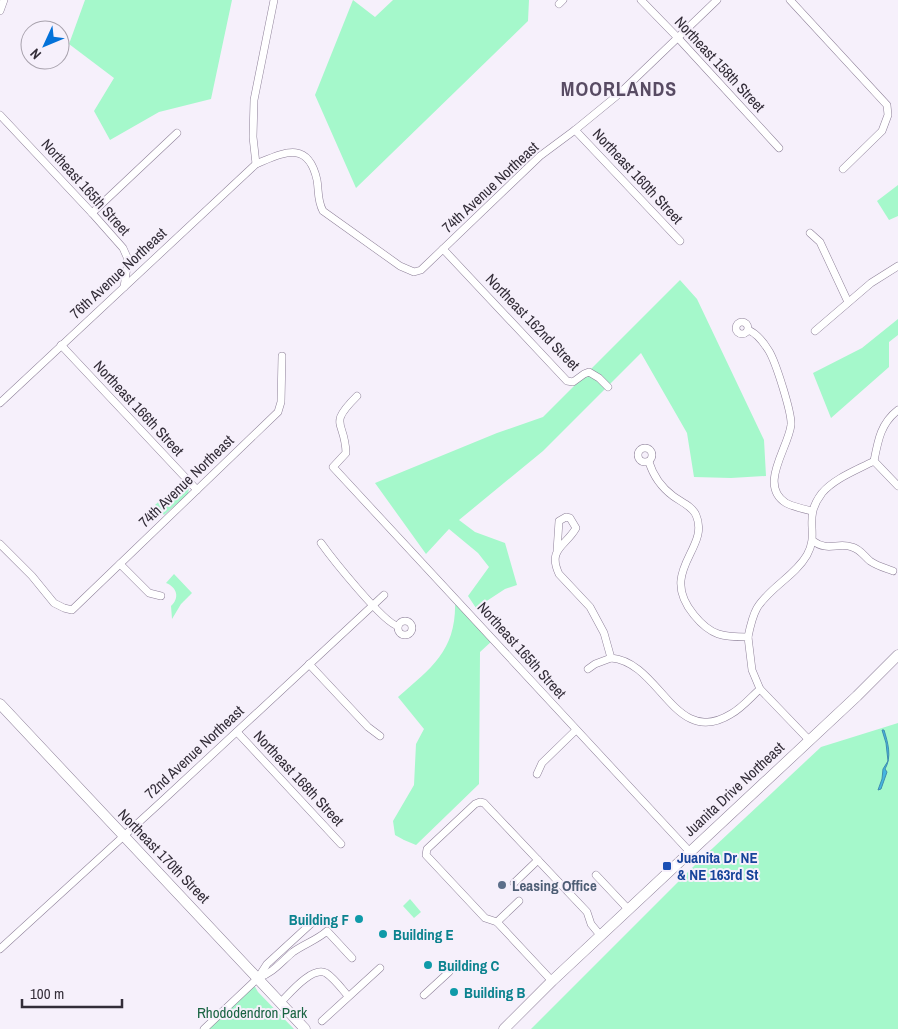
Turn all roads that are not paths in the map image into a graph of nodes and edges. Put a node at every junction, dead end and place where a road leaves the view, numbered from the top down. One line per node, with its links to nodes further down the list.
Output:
1 (4, 0): 6 (street)
2 (274, 0): 12 (street)
3 (641, 0): 7 (street, Northeast 158th Street)
4 (717, 0): 7 (street, 74th Avenue Northeast)
5 (790, 0): 13 (street)
6 (0, 11)
7 (678, 38): 9 (street, 74th Avenue Northeast); 11 (street, Northeast 158th Street)
8 (0, 114): 14 (street, Northeast 165th Street)
9 (575, 130): 16 (street, Northeast 160th Street); 17 (street, 74th Avenue Northeast)
10 (176, 133): 14 (street)
11 (779, 148)
12 (256, 164): 17 (street, 74th Avenue Northeast); 19 (street, 76th Avenue Northeast)
13 (843, 169)
14 (92, 213): 19 (street, Northeast 165th Street)
15 (810, 233): 20 (street)
16 (680, 241)
17 (443, 249): 25 (street, Northeast 162nd Street)
18 (898, 266): 20 (street)
19 (124, 288): 23 (street, 76th Avenue Northeast)
20 (848, 302): 22 (street)
21 (748, 330): 33 (street)
22 (815, 331)
23 (61, 345): 27 (street, 76th Avenue Northeast); 32 (street, Northeast 166th Street)
24 (282, 356): 32 (street, 74th Avenue Northeast)
25 (608, 387)
26 (357, 396): 51 (street, Northeast 165th Street)
27 (0, 403)
28 (898, 410): 29 (street)
29 (874, 461): 31 (street); 33 (street)
30 (649, 462): 44 (street)
31 (898, 486)
32 (197, 490): 38 (street, 74th Avenue Northeast)
33 (812, 511): 34 (street)
34 (813, 541): 39 (street); 44 (street)
35 (321, 543): 42 (street)
36 (1, 546): 38 (street, 74th Avenue Northeast)
37 (557, 550): 46 (street)
38 (120, 564): 41 (street)
39 (893, 571)
40 (384, 594): 42 (street, 72nd Avenue Northeast)
41 (161, 596)
42 (373, 604): 43 (street); 47 (street, 72nd Avenue Northeast)
43 (398, 626)
44 (748, 637): 49 (street)
45 (898, 655): 54 (main road, Juanita Drive Northeast)
46 (611, 658): 48 (street); 49 (street)
47 (309, 664): 52 (street, 72nd Avenue Northeast); 53 (street)
48 (588, 669)
49 (760, 689): 54 (street)
50 (0, 704): 56 (main road, Northeast 170th Street)
51 (576, 730): 55 (street); 58 (street, Northeast 165th Street)
52 (236, 732): 56 (street, 72nd Avenue Northeast); 57 (street, Northeast 168th Street)
53 (380, 736)
54 (809, 740): 58 (main road, Juanita Drive Northeast)
55 (537, 774)
56 (123, 836): 67 (street, 72nd Avenue Northeast); 71 (main road, Northeast 170th Street)
57 (341, 844)
58 (689, 851): 63 (main road, Juanita Drive Northeast)
59 (538, 860): 61 (street); 65 (street); 66 (street)
60 (596, 875): 63 (street)
61 (514, 882)
62 (519, 901): 65 (street)
63 (628, 909): 66 (main road, Juanita Drive Northeast)
64 (315, 920): 71 (street)
65 (497, 922): 72 (street)
66 (600, 935): 72 (main road, Juanita Drive Northeast)
67 (0, 949)
68 (352, 958): 71 (street)
69 (380, 968): 74 (street)
70 (449, 972): 73 (street)
71 (258, 978): 75 (main road, Northeast 170th Street); 77 (street)
72 (552, 981): 79 (main road, Juanita Drive Northeast)
73 (424, 995)
74 (348, 996): 75 (street); 76 (street)
75 (281, 1002): 78 (main road, Northeast 170th Street)
76 (322, 1021)
77 (204, 1029)
78 (306, 1029)
79 (504, 1029)

